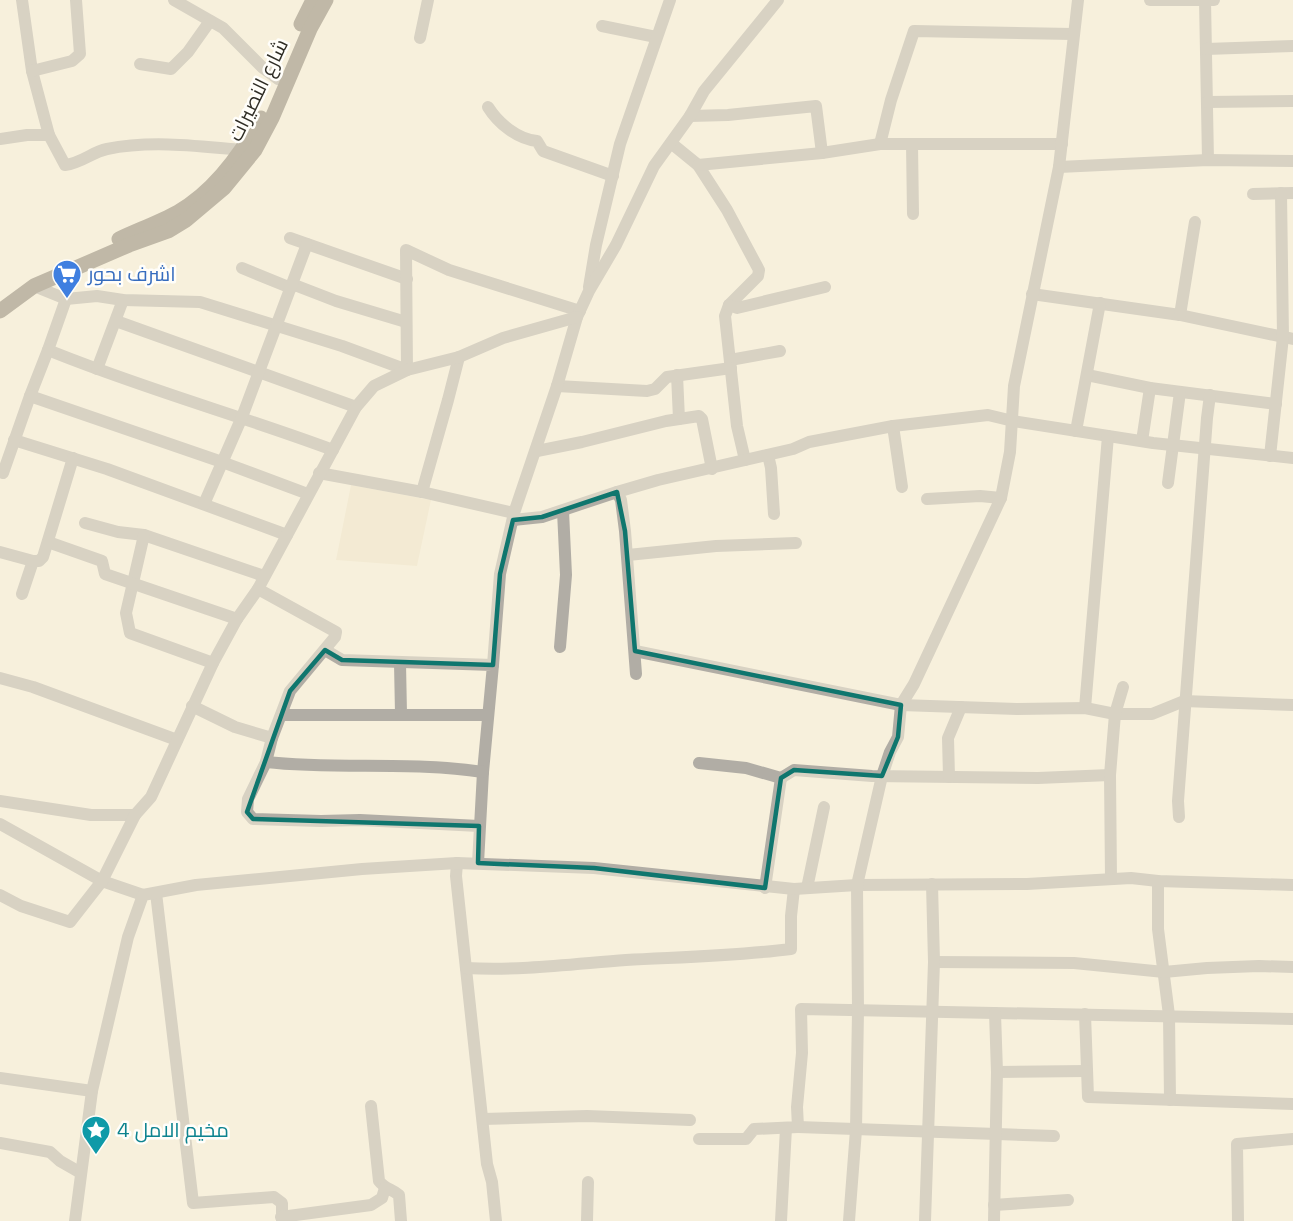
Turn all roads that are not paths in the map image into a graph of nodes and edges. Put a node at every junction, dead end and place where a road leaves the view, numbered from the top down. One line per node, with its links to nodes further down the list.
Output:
1 (22, 0): 21 (street)
2 (76, 0): 21 (street)
3 (174, 0): 13 (street)
4 (313, 0): 22 (main road, شارع النصيرات)
5 (326, 0): 48 (main road, شارع النصيرات)
6 (428, 0): 17 (street)
7 (670, 0): 16 (street)
8 (778, 0): 26 (street)
9 (1078, 0): 15 (street)
10 (1150, 0): 11 (street)
11 (1204, 0): 12 (street); 19 (street)
12 (1214, 0)
13 (210, 21): 20 (street); 22 (street)
14 (602, 26): 16 (street)
15 (1073, 34): 30 (street); 32 (street)
16 (656, 37): 39 (street)
17 (420, 38)
18 (1293, 46): 19 (street)
19 (1206, 49): 24 (street)
20 (140, 64)
21 (32, 71): 27 (street)
22 (278, 79): 33 (main road, شارع النصيرات)
23 (1293, 101): 24 (street)
24 (1207, 102): 35 (street)
25 (488, 107): 39 (street)
26 (690, 116): 29 (street); 34 (street)
27 (49, 135): 28 (street); 33 (street)
28 (0, 139)
29 (671, 143): 37 (street); 51 (street)
30 (880, 144): 31 (street); 34 (street)
31 (912, 144): 32 (street); 42 (street)
32 (1062, 144): 38 (street)
33 (242, 150): 53 (main road, شارع النصيرات)
34 (822, 153): 37 (street)
35 (1208, 160): 36 (street); 38 (street)
36 (1293, 161)
37 (698, 165): 57 (street)
38 (1059, 167): 52 (street)
39 (613, 176): 51 (street)
40 (1287, 193): 41 (street); 64 (street)
41 (1253, 194)
42 (913, 214)
43 (1195, 222): 60 (street)
44 (290, 238): 45 (street)
45 (307, 244): 47 (street); 49 (street)
46 (242, 268): 49 (street)
47 (407, 279): 59 (street); 62 (street)
48 (34, 286): 54 (street); 58 (main road, شارع النصيرات)
49 (291, 286): 62 (street); 63 (street)
50 (825, 287): 57 (street)
51 (589, 291): 59 (street)
52 (1032, 294): 56 (street); 83 (street)
53 (0, 299)
54 (66, 299): 55 (street); 65 (street)
55 (123, 300): 61 (street); 63 (street)
56 (1100, 303): 60 (street); 73 (street)
57 (729, 305): 68 (street)
58 (0, 311)
59 (579, 314): 67 (street); 74 (street)
60 (1180, 315): 64 (street)
61 (116, 321): 69 (street); 71 (street)
62 (406, 322): 70 (street)
63 (277, 326): 70 (street); 71 (street)
64 (1288, 338): 79 (street)
65 (48, 350): 69 (street); 78 (street)
66 (780, 351): 68 (street)
67 (459, 357): 70 (street); 104 (street)
68 (731, 364): 72 (street); 97 (street)
69 (98, 369): 81 (street)
70 (406, 370): 80 (street)
71 (258, 371): 80 (street); 81 (street)
72 (677, 375): 74 (street); 82 (street)
73 (1087, 375): 75 (street); 85 (street)
74 (557, 386): 92 (street)
75 (1150, 388): 76 (street); 88 (street)
76 (1180, 392): 77 (street); 89 (street)
77 (1210, 395): 79 (street); 90 (street)
78 (30, 396): 87 (street); 98 (street)
79 (1276, 404): 94 (street)
80 (356, 406): 91 (street)
81 (242, 417): 91 (street); 98 (street)
82 (680, 419): 92 (street); 99 (street)
83 (1013, 421): 84 (street); 85 (street); 107 (street)
84 (893, 426): 93 (street); 103 (street)
85 (1076, 431): 86 (street)
86 (1108, 436): 88 (street); 140 (street)
87 (14, 440): 95 (street); 100 (street)
88 (1142, 441): 89 (street)
89 (1172, 445): 90 (street); 102 (street)
90 (1204, 449): 94 (street); 135 (street)
91 (333, 450): 101 (street)
92 (537, 451): 112 (street)
93 (768, 455): 97 (street); 111 (street)
94 (1270, 456): 96 (street)
95 (73, 458): 109 (street); 116 (street)
96 (1293, 458)
97 (745, 460): 99 (street)
98 (222, 462): 106 (street); 109 (street)
99 (712, 469): 105 (street)
100 (0, 472)
101 (320, 473): 104 (street); 106 (street)
102 (1168, 483)
103 (902, 486)
104 (422, 492): 112 (street)
105 (617, 492): 110 (street); 119 (street)
106 (308, 494): 115 (street)
107 (1001, 498): 108 (street); 136 (street)
108 (927, 499)
109 (204, 504): 115 (street)
110 (563, 511): 112 (street); 126 (street)
111 (774, 514)
112 (514, 517): 131 (street)
113 (85, 523): 114 (street)
114 (144, 535): 121 (street); 122 (street)
115 (287, 535): 121 (street)
116 (48, 542): 120 (street); 122 (street)
117 (796, 543): 119 (street)
118 (0, 552): 120 (street)
119 (628, 555): 128 (street)
120 (33, 561): 124 (street)
121 (264, 576): 123 (street)
122 (131, 582): 125 (street); 129 (street)
123 (258, 589): 125 (street); 127 (street)
124 (22, 594)
125 (237, 619): 129 (street)
126 (560, 646)
127 (325, 650): 130 (street); 143 (street)
128 (635, 651): 132 (street); 136 (street)
129 (213, 663): 138 (street)
130 (400, 663): 131 (street); 141 (street)
131 (493, 665): 144 (street)
132 (636, 674)
133 (0, 678): 146 (street)
134 (1123, 687): 142 (street)
135 (1184, 701): 137 (street); 142 (street); 157 (street)
136 (902, 705): 139 (street); 151 (street)
137 (1293, 705)
138 (192, 706): 145 (street); 146 (street)
139 (961, 707): 140 (street); 152 (street)
140 (1085, 708): 142 (street)
141 (401, 714): 143 (street); 144 (street)
142 (1115, 714): 150 (street)
143 (283, 715): 145 (street)
144 (487, 715): 149 (street)
145 (272, 738): 147 (street)
146 (177, 740): 156 (street)
147 (266, 762): 149 (street); 159 (street)
148 (699, 763): 153 (street)
149 (483, 772): 159 (street)
150 (1110, 775): 152 (street); 162 (street)
151 (882, 776): 152 (street); 153 (street); 166 (street)
152 (949, 777)
153 (781, 778): 168 (street)
154 (0, 801): 156 (street)
155 (824, 807): 169 (street)
156 (135, 814): 163 (street)
157 (1179, 817)
158 (0, 824): 163 (street)
159 (479, 826): 161 (street)
160 (457, 862): 161 (street); 170 (street); 173 (street)
161 (478, 863): 168 (street)
162 (1111, 879): 164 (street); 165 (street)
163 (102, 881): 170 (street); 171 (street)
164 (1158, 881): 167 (street); 175 (street)
165 (932, 884): 166 (street); 172 (street)
166 (858, 885): 169 (street); 176 (street)
167 (1293, 885)
168 (765, 888): 169 (street)
169 (801, 889): 173 (street)
170 (150, 894): 185 (street); 204 (street)
171 (0, 895)
172 (934, 962): 175 (street); 177 (street)
173 (466, 968): 189 (street)
174 (1293, 968): 175 (street)
175 (1164, 972): 180 (street)
176 (858, 1011): 177 (street); 191 (street); 192 (street)
177 (932, 1012): 178 (street); 194 (street)
178 (995, 1013): 179 (street); 183 (street)
179 (1085, 1014): 180 (street); 182 (street)
180 (1169, 1015): 181 (street); 186 (street)
181 (1293, 1019)
182 (1087, 1071): 183 (street); 186 (street)
183 (997, 1072): 193 (street)
184 (0, 1078): 185 (street)
185 (92, 1091): 199 (street)
186 (1170, 1100): 187 (street)
187 (1293, 1104)
188 (371, 1106): 201 (street)
189 (483, 1119): 190 (street); 207 (street)
190 (690, 1120)
191 (792, 1127): 192 (street); 196 (street); 209 (street)
192 (856, 1130): 194 (street); 210 (street)
193 (995, 1132): 194 (street); 195 (street); 203 (street)
194 (928, 1133): 211 (street)
195 (1054, 1136)
196 (699, 1139)
197 (1293, 1139): 213 (street)
198 (0, 1143): 199 (street)
199 (81, 1173): 205 (street)
200 (588, 1182): 208 (street)
201 (385, 1188): 204 (street); 206 (street)
202 (1068, 1200): 203 (street)
203 (994, 1205): 212 (street)
204 (282, 1219)
205 (75, 1221)
206 (401, 1221)
207 (496, 1221)
208 (587, 1221)
209 (781, 1221)
210 (849, 1221)
211 (925, 1221)
212 (993, 1221)
213 (1238, 1221)

